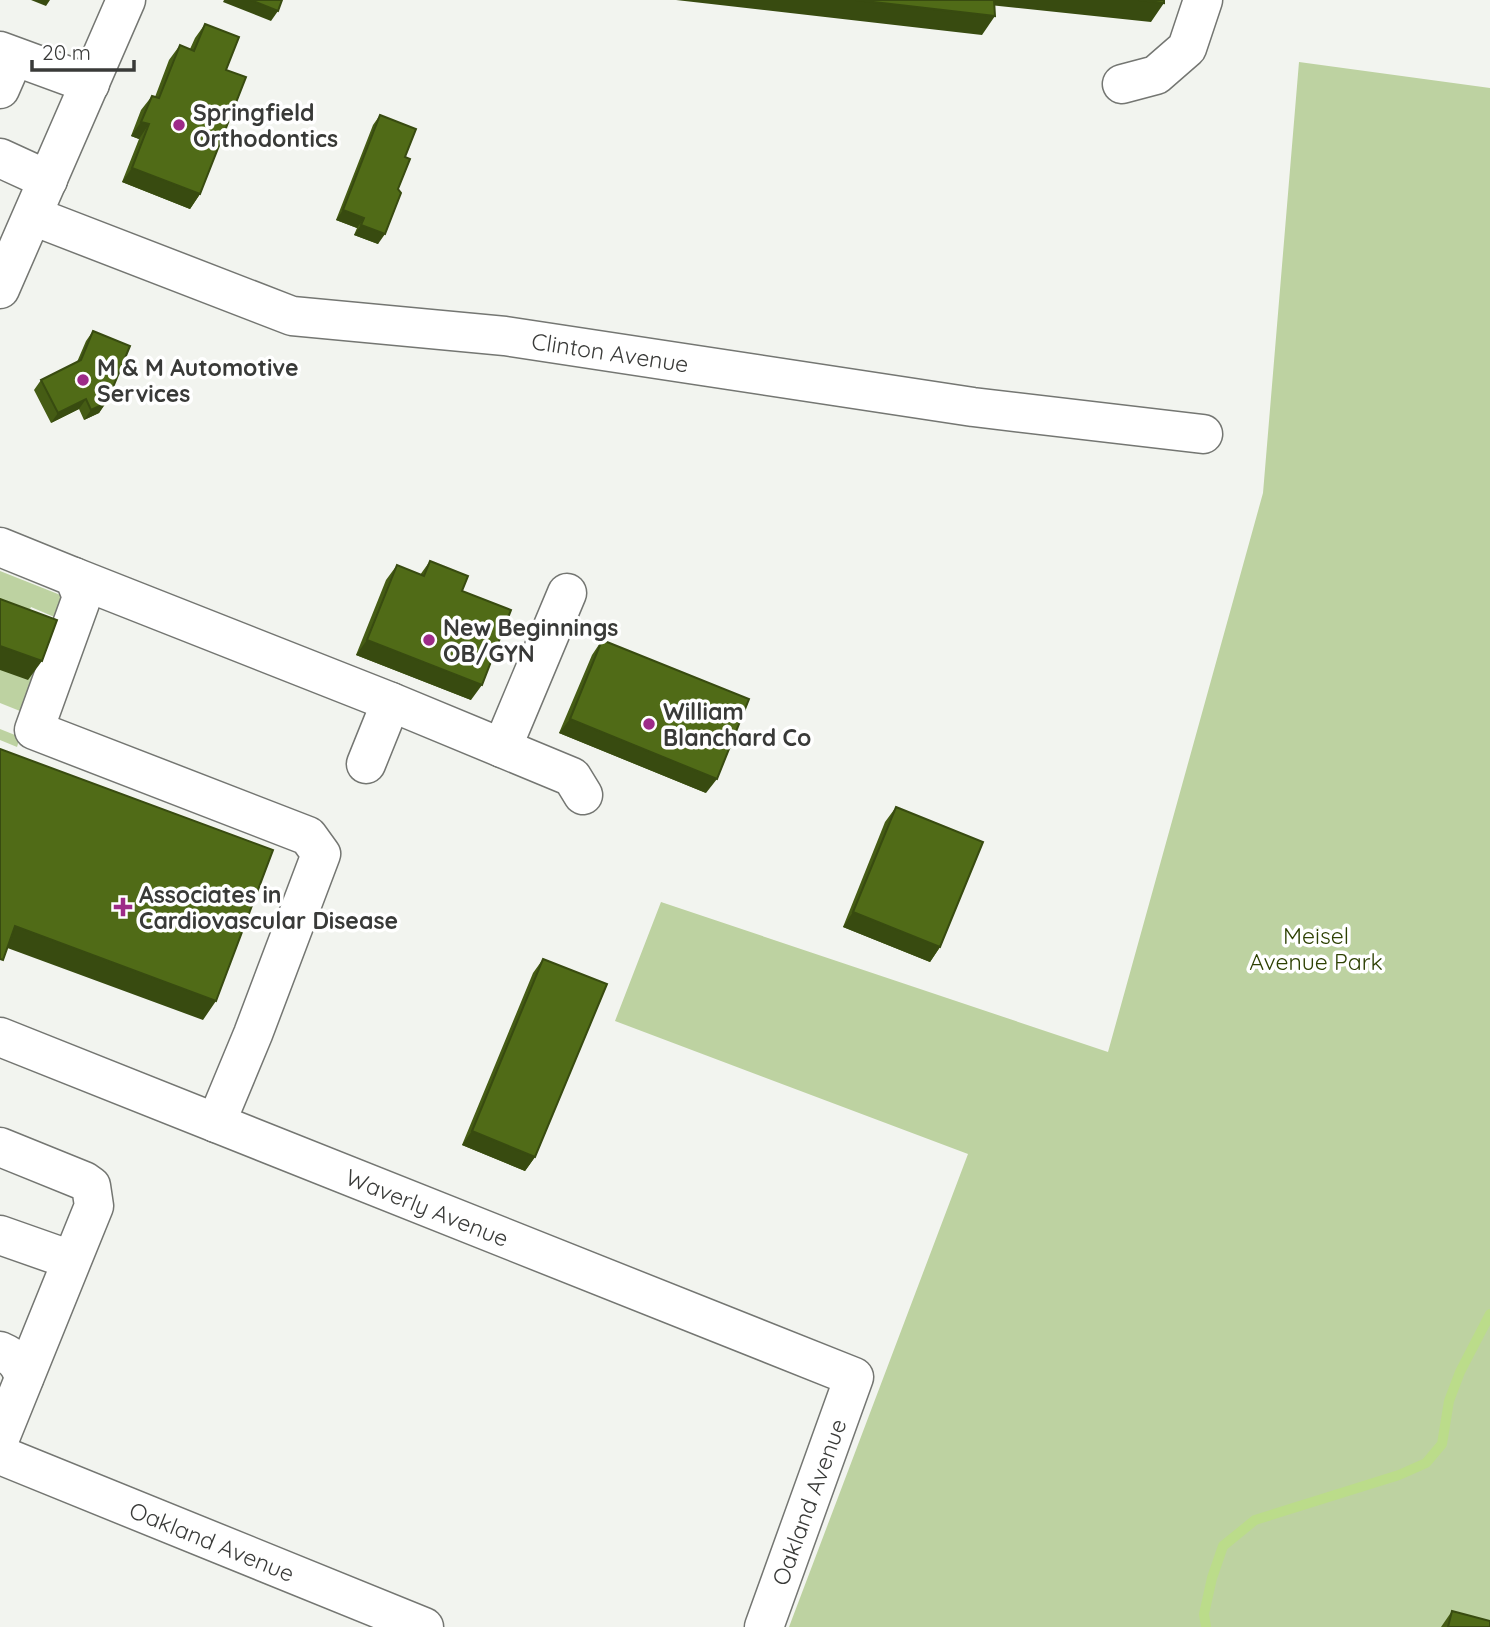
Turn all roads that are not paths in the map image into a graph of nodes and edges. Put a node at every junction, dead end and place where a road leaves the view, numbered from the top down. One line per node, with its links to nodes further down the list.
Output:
1 (126, 0): 4 (street)
2 (1203, 0): 5 (street)
3 (5, 66): 4 (street)
4 (90, 84): 7 (street)
5 (1122, 84)
6 (0, 158): 7 (street)
7 (48, 180): 8 (street)
8 (33, 216): 9 (street); 10 (street, Clinton Avenue)
9 (0, 289)
10 (1203, 434)
11 (0, 547): 12 (street)
12 (74, 577): 14 (street); 19 (street)
13 (567, 593): 15 (street)
14 (391, 702): 15 (street); 16 (street)
15 (502, 748): 17 (street)
16 (366, 764)
17 (583, 795)
18 (3, 1046): 19 (street, Waverly Avenue)
19 (216, 1122): 24 (street, Waverly Avenue)
20 (0, 1147): 22 (street)
21 (0, 1236): 22 (street)
22 (71, 1260): 23 (street)
23 (12, 1364): 25 (street)
24 (854, 1377): 28 (street, Oakland Avenue)
25 (0, 1438)
26 (0, 1455): 27 (street, Oakland Avenue)
27 (424, 1627)
28 (764, 1627)

